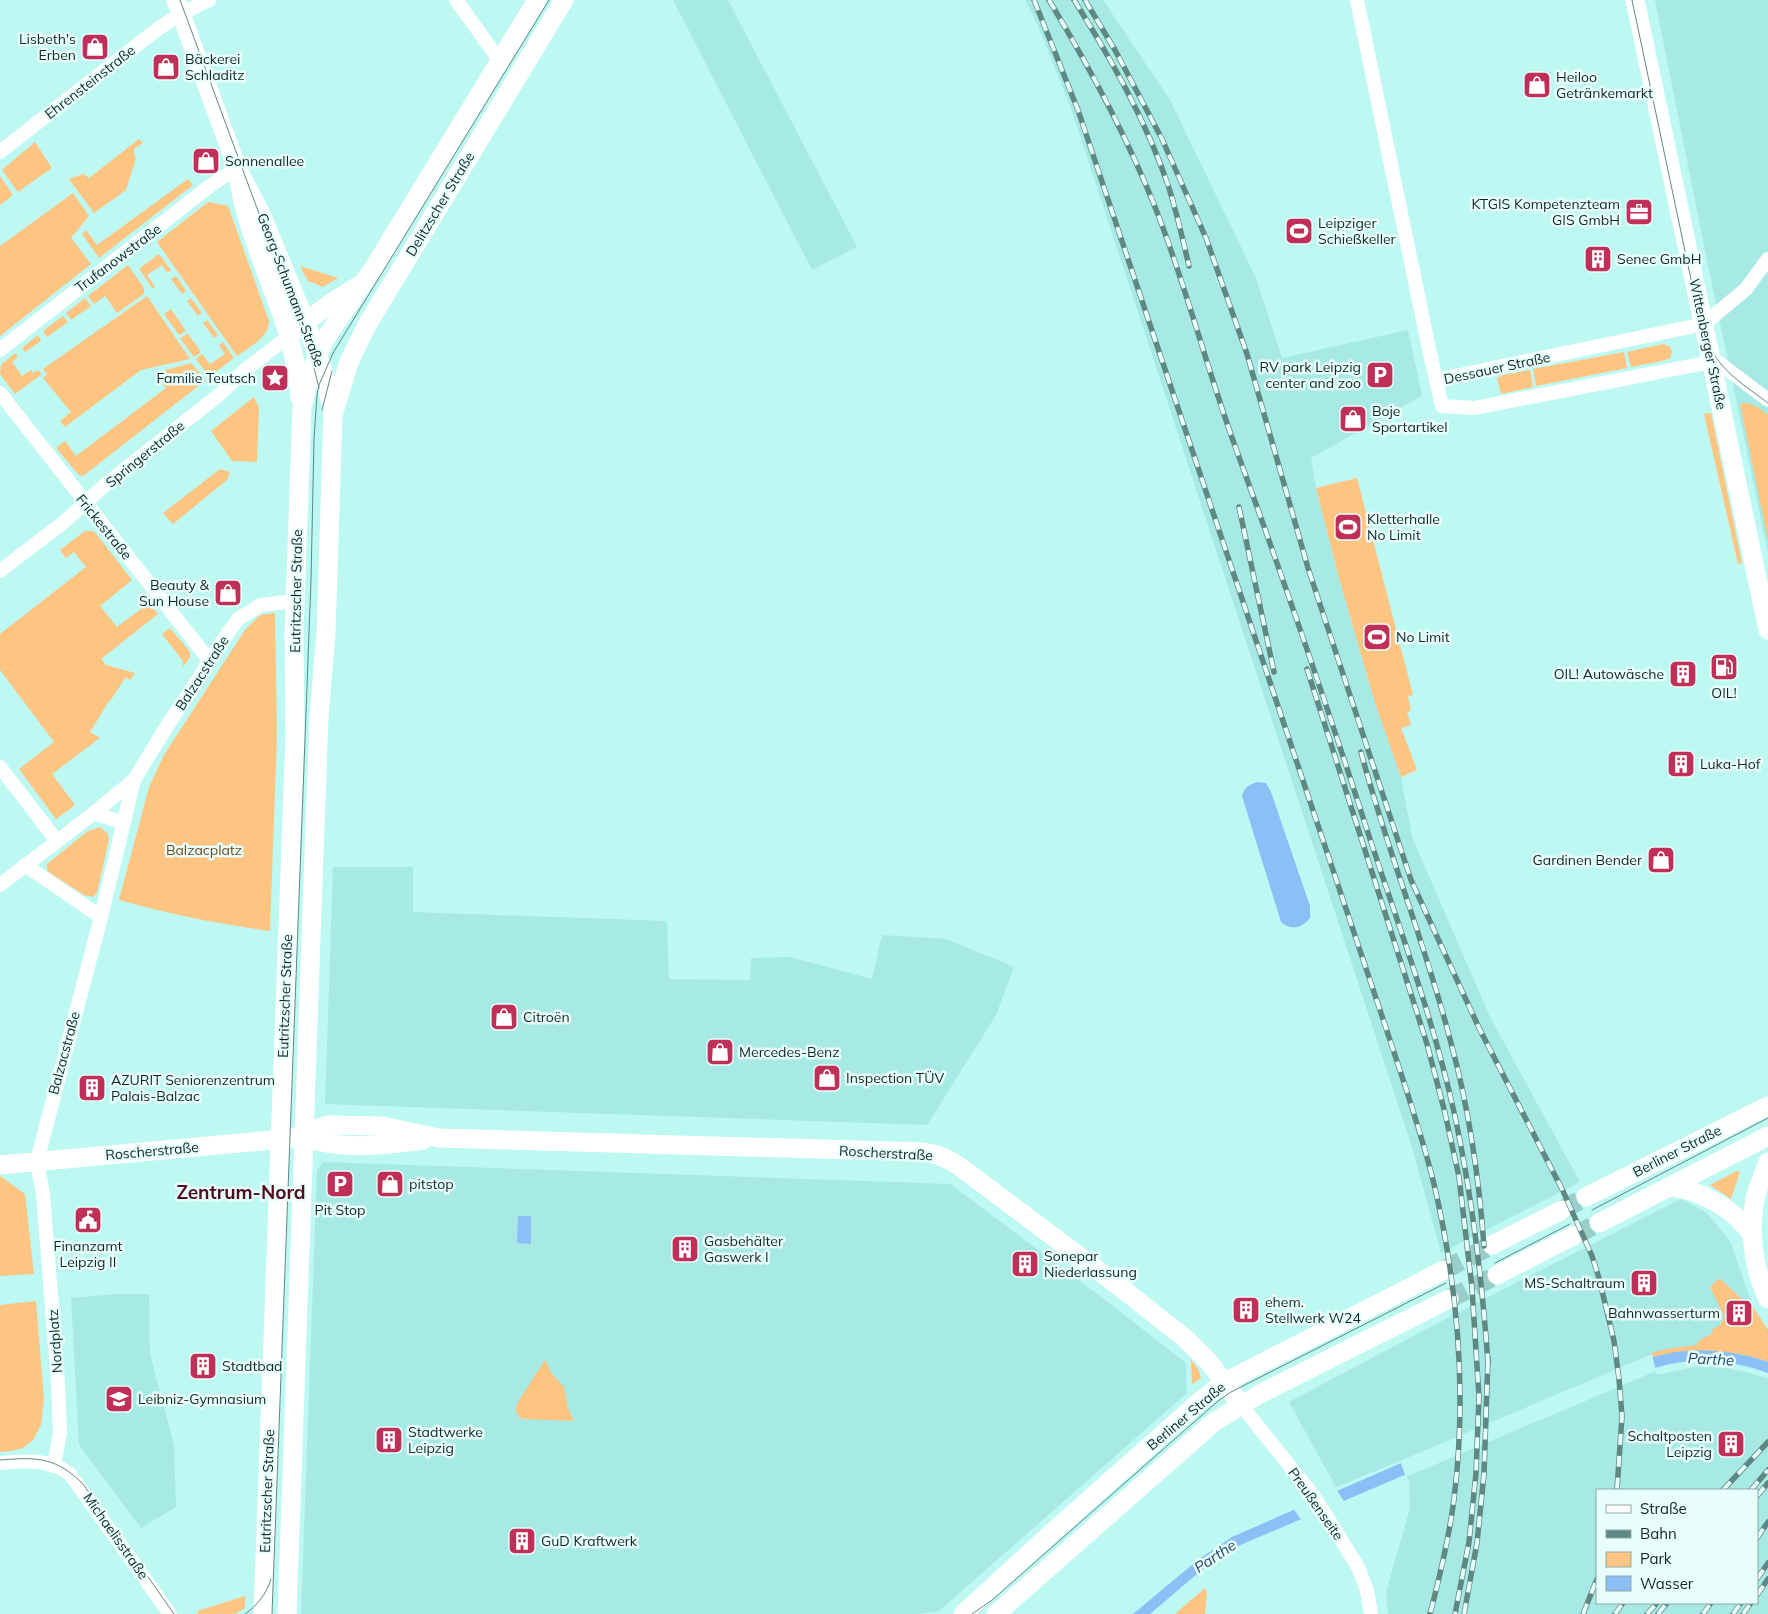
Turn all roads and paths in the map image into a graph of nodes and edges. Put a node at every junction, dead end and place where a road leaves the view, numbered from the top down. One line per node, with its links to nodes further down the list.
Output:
1 (209, 0): 7 (street, Ehrensteinstraße)
2 (456, 0): 8 (street)
3 (538, 0): 8 (main road, Delitzscher Straße)
4 (564, 0): 23 (main road, Delitzscher Straße)
5 (1357, 0): 19 (street)
6 (1635, 0): 14 (main road, Wittenberger Straße)
7 (179, 7): 9 (street, Ehrensteinstraße); 10 (main road, Georg-Schumann-Straße)
8 (500, 61): 12 (main road, Delitzscher Straße)
9 (0, 152)
10 (237, 168): 13 (main road, Georg-Schumann-Straße); 15 (main road, Georg-Schumann-Straße); 16 (street, Trufanowstraße)
11 (1768, 259): 14 (street, Dessauer Straße)
12 (365, 282): 13 (main road); 17 (main road, Delitzscher Straße)
13 (306, 323): 15 (main road); 17 (main road, Georg-Schumann-Straße)
14 (1704, 324): 18 (main road, Wittenberger Straße); 19 (street, Dessauer Straße)
15 (288, 336): 22 (main road, Georg-Schumann-Straße); 24 (street, Springerstraße)
16 (0, 350)
17 (317, 355): 22 (main road, Delitzscher Straße); 23 (main road, Georg-Schumann-Straße)
18 (1711, 359): 19 (street, Dessauer Straße); 21 (street); 27 (main road, Wittenberger Straße)
19 (1436, 380)
20 (0, 393): 24 (street, Frickestraße)
21 (1768, 400)
22 (302, 408): 26 (main road, Eutritzscher Straße)
23 (334, 415): 39 (main road, Eutritzscher Straße)
24 (85, 503): 25 (street, Springerstraße); 28 (street, Frickestraße)
25 (0, 571)
26 (296, 601): 28 (street, Balzacstraße); 40 (main road, Eutritzscher Straße)
27 (1768, 630)
28 (209, 660): 30 (street, Balzacstraße)
29 (0, 767): 33 (street)
30 (134, 780): 31 (street, Balzacstraße); 32 (street, Balzacstraße)
31 (94, 813): 32 (street); 33 (street, Balzacstraße)
32 (124, 823): 36 (street, Balzacstraße)
33 (57, 841): 34 (street, Balzacstraße)
34 (25, 865): 35 (street, Balzacstraße); 36 (street)
35 (0, 885)
36 (101, 917): 41 (street, Balzacstraße)
37 (1768, 1106): 45 (main road, Berliner Straße)
38 (1768, 1136): 44 (main road, Berliner Straße)
39 (304, 1137): 40 (main road, Roscherstraße); 55 (main road, Roscherstraße); 61 (main road, Eutritzscher Straße)
40 (280, 1140): 41 (main road, Roscherstraße); 60 (main road, Eutritzscher Straße)
41 (37, 1161): 43 (main road, Roscherstraße); 58 (street, Nordplatz)
42 (1768, 1162): 49 (main road)
43 (0, 1165)
44 (1669, 1187): 47 (main road, Berliner Straße); 49 (main road)
45 (1586, 1197)
46 (1562, 1210): 50 (main road)
47 (1599, 1223)
48 (1575, 1235): 52 (main road)
49 (1753, 1236): 54 (main road)
50 (1492, 1245)
51 (1444, 1270): 55 (main road, Berliner Straße)
52 (1497, 1274)
53 (1449, 1299): 56 (main road, Berliner Straße)
54 (1768, 1299)
55 (1225, 1382): 56 (main road, Roscherstraße); 62 (main road, Berliner Straße)
56 (1241, 1405): 63 (main road, Berliner Straße); 64 (street, Preußenseite)
57 (0, 1463): 58 (street)
58 (54, 1466): 59 (street, Michaelisstraße)
59 (170, 1614)
60 (263, 1614)
61 (287, 1614)
62 (963, 1614)
63 (996, 1614)
64 (1371, 1614)

